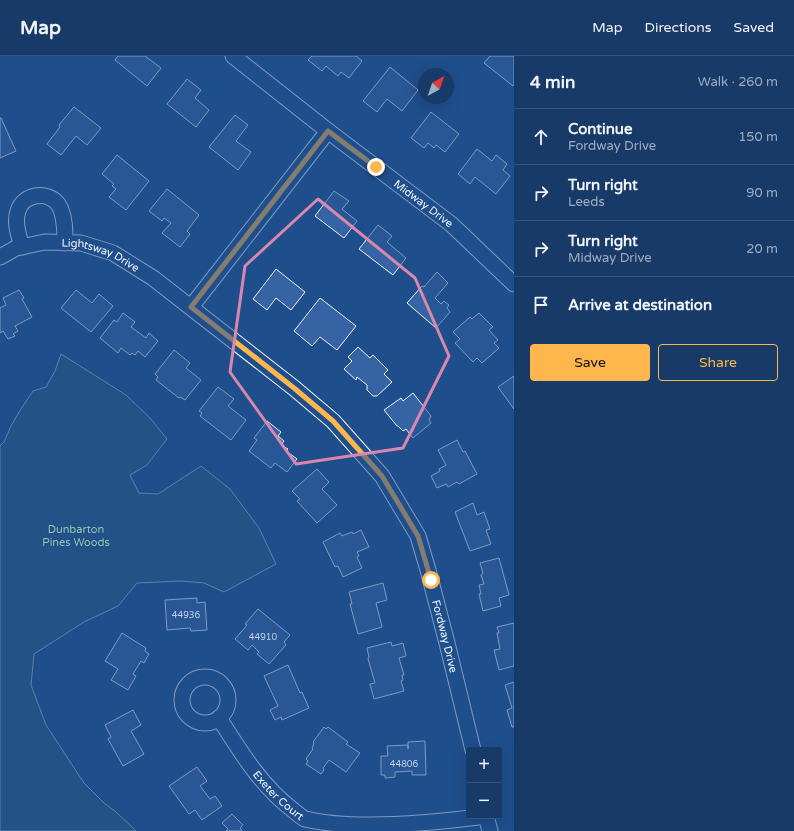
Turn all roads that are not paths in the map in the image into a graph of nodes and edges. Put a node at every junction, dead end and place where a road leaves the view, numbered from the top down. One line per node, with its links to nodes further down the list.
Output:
1 (233, 56): 2 (street, Midway Drive)
2 (328, 131): 6 (street, Midway Drive); 7 (street)
3 (66, 243): 4 (street, Lightsway Drive); 4 (street); 7 (street, Lightsway Drive)
4 (22, 247): 5 (street, Lightsway Drive)
5 (0, 257)
6 (514, 284)
7 (191, 307): 9 (street, Fordway Drive)
8 (219, 718): 10 (street, Exeter Court)
9 (472, 747)
10 (466, 818)
11 (487, 819): 12 (street)
12 (490, 831)

